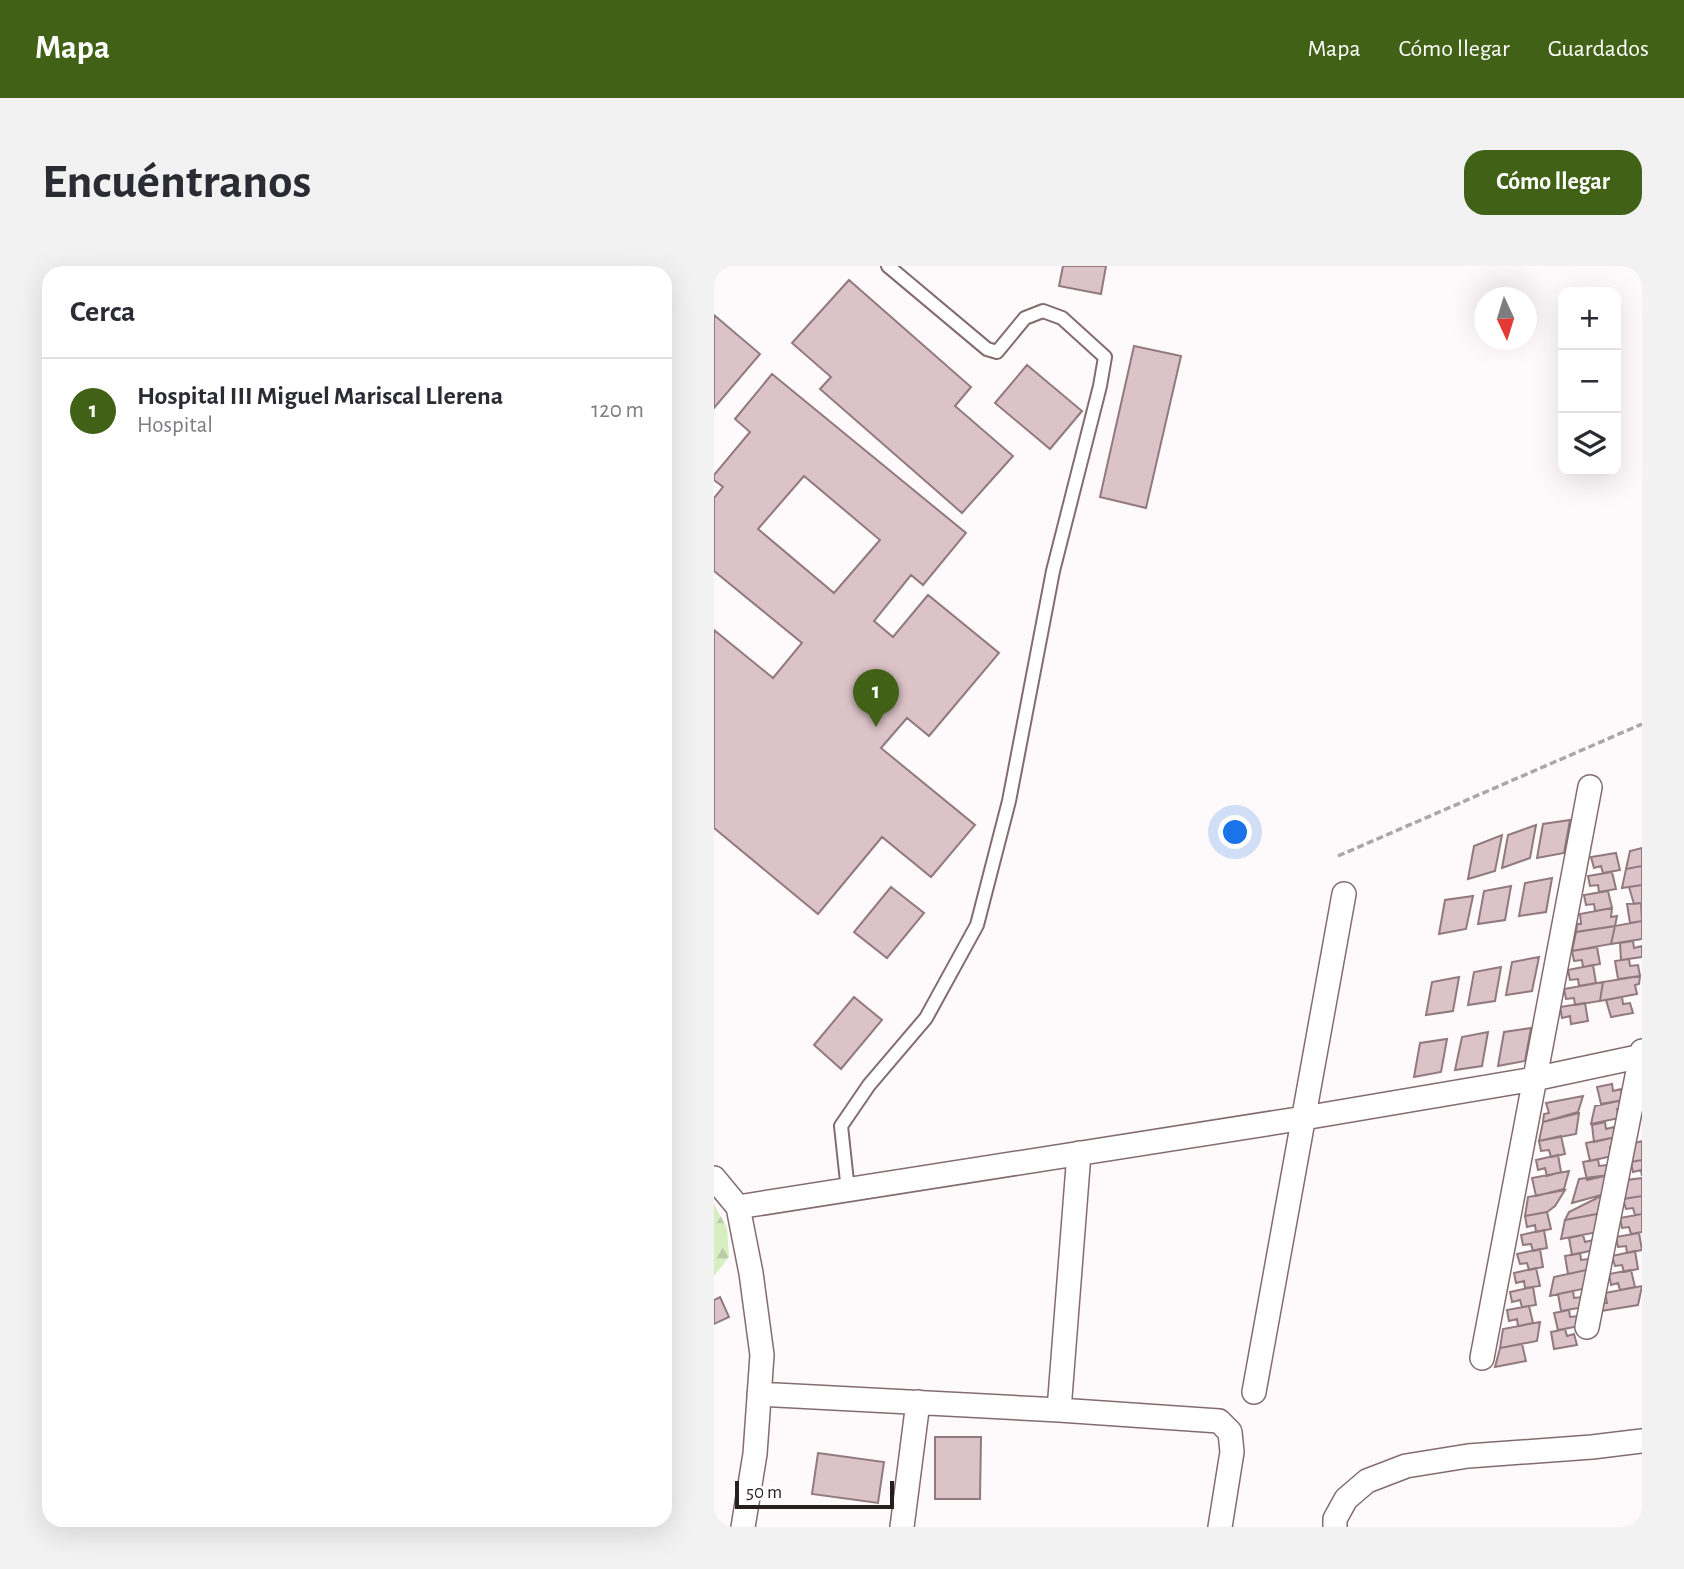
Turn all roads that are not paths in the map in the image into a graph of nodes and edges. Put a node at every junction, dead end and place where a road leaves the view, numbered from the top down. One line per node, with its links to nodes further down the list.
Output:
1 (888, 266): 9 (lane)
2 (1590, 787): 5 (street)
3 (1344, 894): 6 (street)
4 (1642, 1055): 5 (street); 11 (street)
5 (1534, 1079): 6 (street); 12 (street)
6 (1304, 1118): 7 (street); 13 (street)
7 (1079, 1153): 9 (street); 16 (street)
8 (714, 1178): 10 (street)
9 (848, 1191): 10 (street)
10 (738, 1207): 14 (street)
11 (1587, 1327)
12 (1482, 1358)
13 (1254, 1392)
14 (759, 1394): 15 (street); 18 (street)
15 (918, 1402): 16 (street); 19 (street)
16 (1059, 1410): 20 (street)
17 (1642, 1441): 21 (street)
18 (743, 1527)
19 (902, 1527)
20 (1220, 1527)
21 (1335, 1527)

